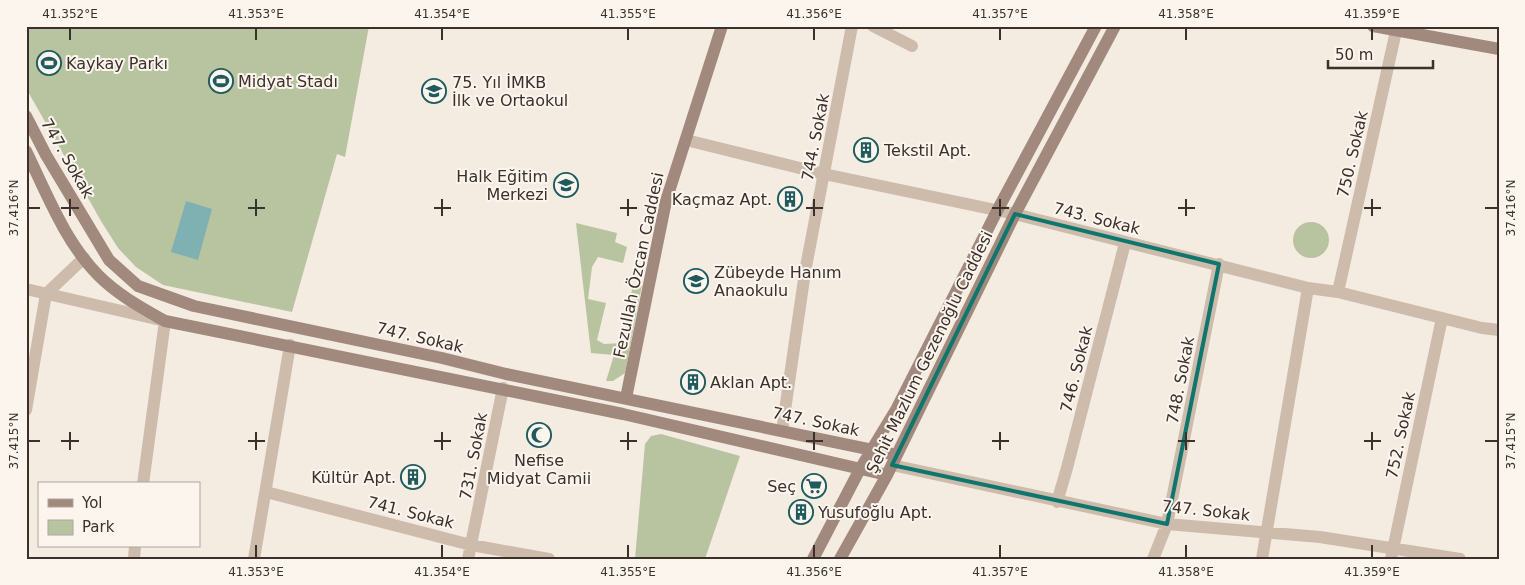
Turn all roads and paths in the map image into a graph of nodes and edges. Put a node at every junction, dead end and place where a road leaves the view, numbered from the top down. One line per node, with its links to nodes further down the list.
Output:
1 (722, 26): 11 (street, Fezullah Özcan Caddesi)
2 (852, 26): 13 (street, 744. Sokak)
3 (873, 26): 8 (street)
4 (1096, 26): 14 (street, Şehit Mazlum Gezenoğlu Caddesi)
5 (1115, 26): 15 (street, Şehit Mazlum Gezenoğlu Caddesi)
6 (1373, 26): 7 (street)
7 (1398, 29): 9 (street); 21 (street, 750. Sokak)
8 (912, 46)
9 (1499, 49)
10 (26, 116): 28 (street, 747. Sokak)
11 (686, 140): 13 (street, 743. Sokak); 28 (street, Fezullah Özcan Caddesi)
12 (26, 151): 17 (street)
13 (824, 174): 14 (street, 743. Sokak); 30 (street, 744. Sokak)
14 (997, 211): 15 (street, 743. Sokak); 31 (street, Şehit Mazlum Gezenoğlu Caddesi)
15 (1015, 214): 16 (street, 743. Sokak); 32 (street, Şehit Mazlum Gezenoğlu Caddesi)
16 (1125, 243): 18 (street, 743. Sokak); 36 (street, 746. Sokak)
17 (84, 258): 22 (street); 24 (street)
18 (1219, 264): 19 (street, 743. Sokak); 37 (street, 748. Sokak)
19 (1308, 288): 21 (street, 743. Sokak); 38 (street)
20 (26, 289): 22 (street)
21 (1338, 292): 23 (street, 743. Sokak)
22 (46, 294): 24 (street); 29 (street)
23 (1442, 318): 25 (street, 743. Sokak); 40 (street, 752. Sokak)
24 (165, 321): 26 (street); 34 (street)
25 (1499, 330)
26 (290, 345): 27 (street); 35 (street)
27 (503, 388): 33 (street); 39 (street, 731. Sokak)
28 (626, 398): 30 (street, 747. Sokak)
29 (26, 410)
30 (782, 431): 31 (street, 747. Sokak)
31 (872, 450): 32 (street, 747. Sokak); 33 (street, Şehit Mazlum Gezenoğlu Caddesi)
32 (892, 465): 33 (street); 36 (street, 747. Sokak); 45 (street, Şehit Mazlum Gezenoğlu Caddesi)
33 (860, 469): 44 (street, Şehit Mazlum Gezenoğlu Caddesi)
34 (144, 482)
35 (266, 492): 39 (street, 741. Sokak); 41 (street)
36 (1057, 502): 37 (street, 747. Sokak)
37 (1167, 524): 38 (street, 747. Sokak); 46 (street, 748. Sokak)
38 (1267, 532): 40 (street, 747. Sokak); 47 (street)
39 (471, 544): 42 (street, 731. Sokak); 43 (street, 741. Sokak)
40 (1391, 554): 48 (street, 747. Sokak)
41 (254, 559)
42 (468, 559)
43 (549, 559)
44 (813, 559)
45 (840, 559)
46 (1153, 559)
47 (1262, 559)
48 (1460, 559)

